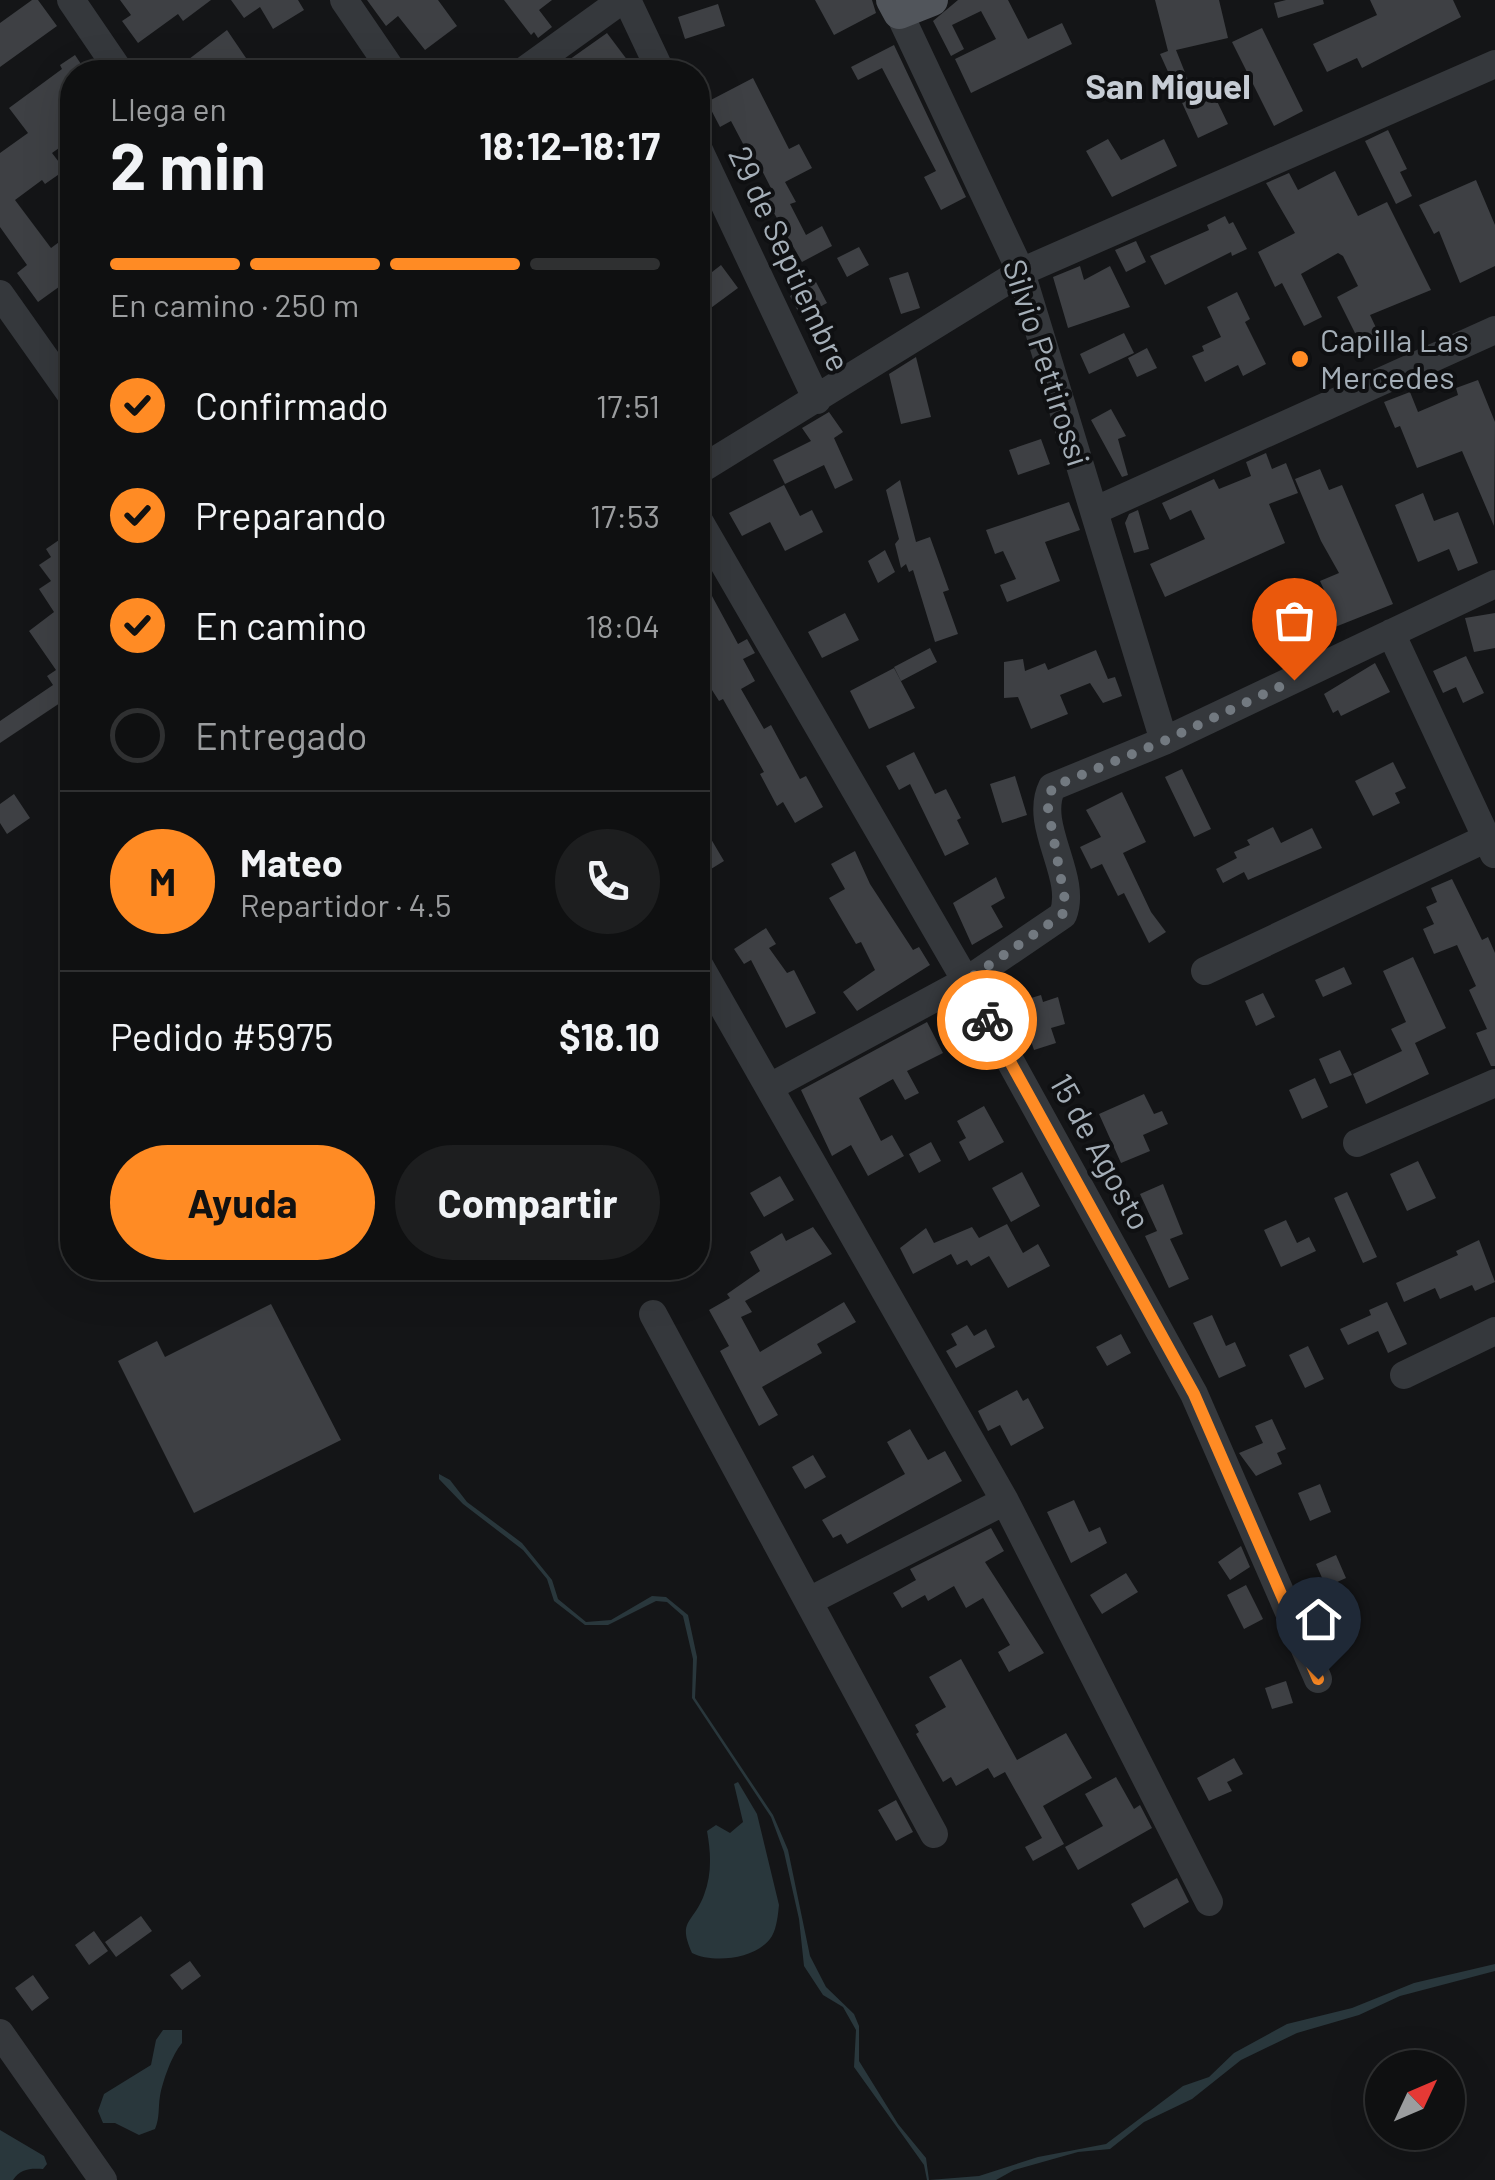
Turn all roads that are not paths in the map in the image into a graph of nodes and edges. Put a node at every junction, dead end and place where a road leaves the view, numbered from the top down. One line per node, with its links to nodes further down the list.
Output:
1 (72, 0): 6 (street)
2 (344, 0): 7 (street)
3 (625, 0): 8 (street); 9 (street)
4 (932, 0): 5 (main road)
5 (896, 7): 12 (street, Silvio Pettirossi)
6 (112, 60)
7 (385, 60)
8 (539, 60)
9 (656, 60)
10 (1495, 64): 12 (street)
11 (710, 173): 16 (street, 29 de Septiembre)
12 (1021, 272): 16 (street); 18 (street, Silvio Pettirossi)
13 (0, 294): 15 (street)
14 (1495, 330): 18 (street)
15 (60, 378)
16 (817, 400): 17 (street)
17 (710, 464)
18 (1094, 511): 22 (street, Silvio Pettirossi)
19 (710, 541): 25 (street, 15 de Agosto)
20 (1495, 584): 21 (street)
21 (1391, 633): 22 (street); 23 (street)
22 (1164, 741): 25 (street)
23 (1491, 846): 24 (street)
24 (1205, 970)
25 (966, 981): 28 (street); 35 (street, 15 de Agosto)
26 (710, 984): 28 (street)
27 (1495, 1082): 29 (street)
28 (770, 1087): 33 (street)
29 (1357, 1143)
30 (653, 1314): 34 (street)
31 (1495, 1332): 32 (street)
32 (1404, 1375)
33 (1006, 1501): 34 (street); 37 (street)
34 (809, 1602): 36 (street)
35 (1318, 1679)
36 (934, 1834)
37 (1209, 1902)
38 (0, 2033): 39 (street)
39 (103, 2180)

